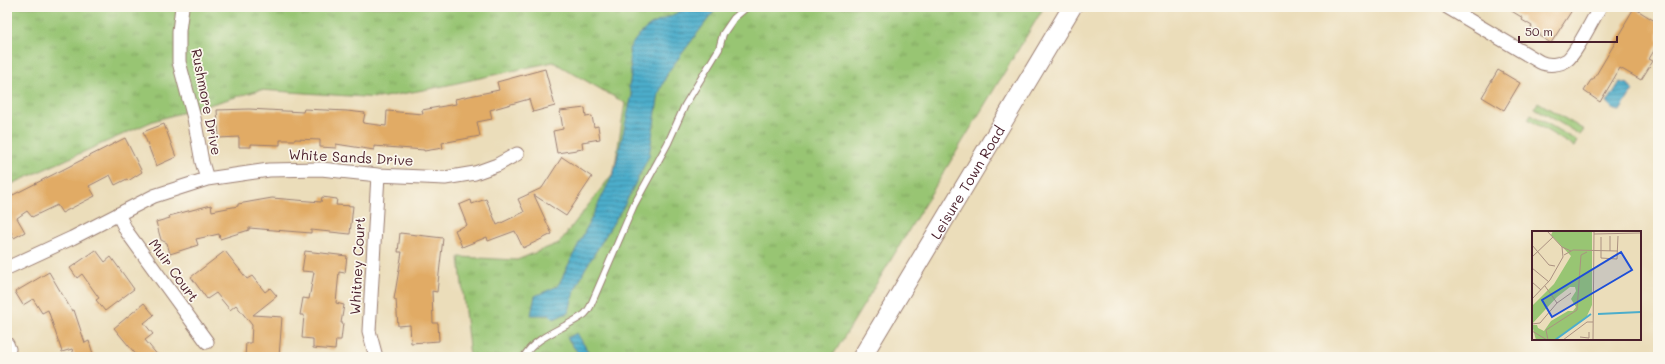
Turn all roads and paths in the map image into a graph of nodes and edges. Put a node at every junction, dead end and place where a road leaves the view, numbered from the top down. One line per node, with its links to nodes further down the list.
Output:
1 (182, 7): 8 (street, Rushmore Drive)
2 (747, 7): 13 (lane)
3 (1072, 7): 14 (main road, Leisure Town Road)
4 (1447, 7): 5 (street)
5 (1600, 7)
6 (517, 154): 7 (street, White Sands Drive)
7 (378, 175): 8 (street, White Sands Drive); 12 (street, Whitney Court)
8 (207, 179): 9 (street, White Sands Drive)
9 (118, 214): 10 (street, White Sands Drive); 11 (street, Muir Court)
10 (7, 268)
11 (207, 342)
12 (376, 357)
13 (524, 357)
14 (862, 357)

